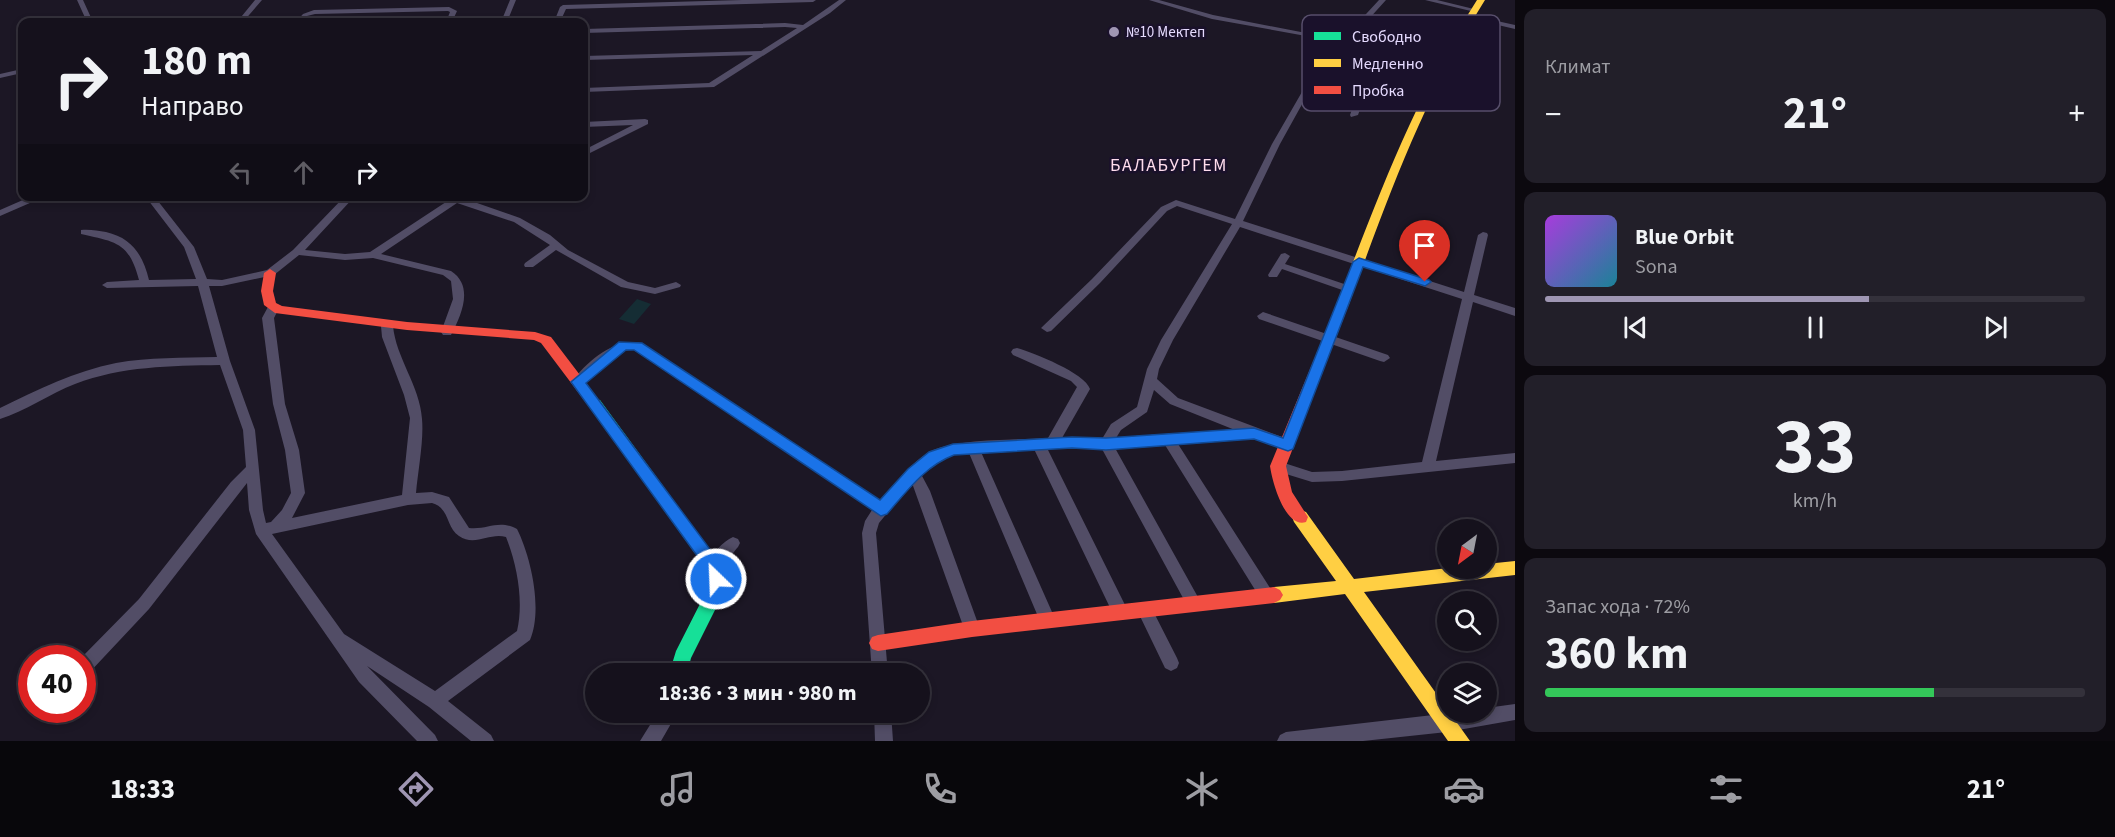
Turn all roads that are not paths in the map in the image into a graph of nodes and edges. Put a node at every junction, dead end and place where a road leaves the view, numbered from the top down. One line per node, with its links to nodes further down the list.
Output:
1 (80, 0): 12 (street)
2 (259, 0): 13 (street)
3 (513, 0): 16 (street)
4 (813, 0): 17 (street)
5 (843, 0): 19 (street)
6 (1152, 0): 22 (street)
7 (1383, 0): 10 (street)
8 (1427, 1): 9 (street)
9 (1475, 9): 11 (street)
10 (1369, 15)
11 (1429, 15)
12 (88, 18)
13 (243, 18)
14 (302, 18): 15 (street)
15 (451, 18)
16 (506, 18)
17 (558, 18)
18 (1500, 20): 20 (street)
19 (804, 27): 21 (street); 23 (street)
20 (1515, 27)
21 (588, 31)
22 (1302, 34)
23 (761, 53): 24 (street); 27 (street)
24 (588, 58)
25 (18, 72): 26 (street)
26 (0, 76)
27 (588, 90)
28 (1302, 99): 40 (street)
29 (1355, 111): 31 (street)
30 (1419, 111): 46 (street)
31 (1354, 115)
32 (588, 124): 33 (street)
33 (588, 151)
34 (30, 201): 39 (street)
35 (153, 201): 51 (street)
36 (346, 201): 44 (street)
37 (446, 201): 45 (street)
38 (459, 201): 43 (street)
39 (0, 213)
40 (1238, 222): 46 (street); 60 (street); 66 (street)
41 (84, 232): 50 (street)
42 (1483, 235): 55 (street)
43 (555, 246): 47 (street); 53 (street)
44 (297, 252): 45 (street); 49 (street)
45 (373, 255): 61 (street)
46 (1359, 262): 54 (street); 55 (street)
47 (529, 265)
48 (1279, 265): 54 (street)
49 (270, 273): 51 (street); 56 (street)
50 (144, 283): 51 (street); 52 (street)
51 (203, 283): 65 (street)
52 (107, 285)
53 (676, 285)
54 (1349, 289): 62 (street)
55 (1468, 296): 57 (street); 79 (street)
56 (273, 308): 59 (street); 84 (street)
57 (1515, 312)
58 (1263, 316): 62 (street)
59 (387, 326): 61 (street); 82 (street)
60 (1047, 328)
61 (447, 332): 67 (street)
62 (1330, 340): 64 (street); 75 (street)
63 (1017, 352): 74 (street)
64 (1384, 357)
65 (224, 361): 70 (street); 80 (street)
66 (1150, 380): 68 (street); 69 (street)
67 (578, 382): 83 (street); 86 (street)
68 (1174, 401): 69 (street); 71 (street)
69 (1144, 405): 73 (street)
70 (0, 414)
71 (1254, 433): 72 (street); 75 (street)
72 (1168, 439): 73 (street); 89 (street)
73 (1106, 444): 74 (street); 90 (street)
74 (1046, 445): 76 (street); 92 (street)
75 (1288, 445): 78 (street)
76 (973, 448): 81 (street); 93 (street)
77 (1515, 458): 79 (street)
78 (1278, 465): 79 (street); 88 (street)
79 (1428, 467)
80 (252, 469): 84 (street); 97 (street)
81 (913, 474): 83 (street); 94 (street)
82 (408, 499): 84 (street); 101 (street)
83 (881, 509): 96 (street)
84 (268, 528): 95 (street)
85 (733, 543): 86 (street)
86 (712, 565): 98 (street)
87 (1515, 568): 88 (street)
88 (1349, 587): 89 (street); 102 (street)
89 (1267, 596): 90 (street)
90 (1194, 604): 91 (street)
91 (1145, 610): 92 (street); 100 (street)
92 (1121, 613): 93 (street)
93 (1048, 621): 94 (street)
94 (972, 629): 96 (street)
95 (341, 639): 101 (street); 108 (street)
96 (878, 643): 99 (street)
97 (96, 654)
98 (681, 663)
99 (879, 663)
100 (1171, 663)
101 (435, 701): 109 (street)
102 (1437, 709)
103 (1515, 712): 104 (street)
104 (1497, 715)
105 (662, 723): 110 (street)
106 (883, 723): 111 (street)
107 (1447, 723): 112 (street); 113 (street)
108 (429, 741)
109 (485, 741)
110 (649, 741)
111 (884, 741)
112 (1286, 741)
113 (1460, 741)

